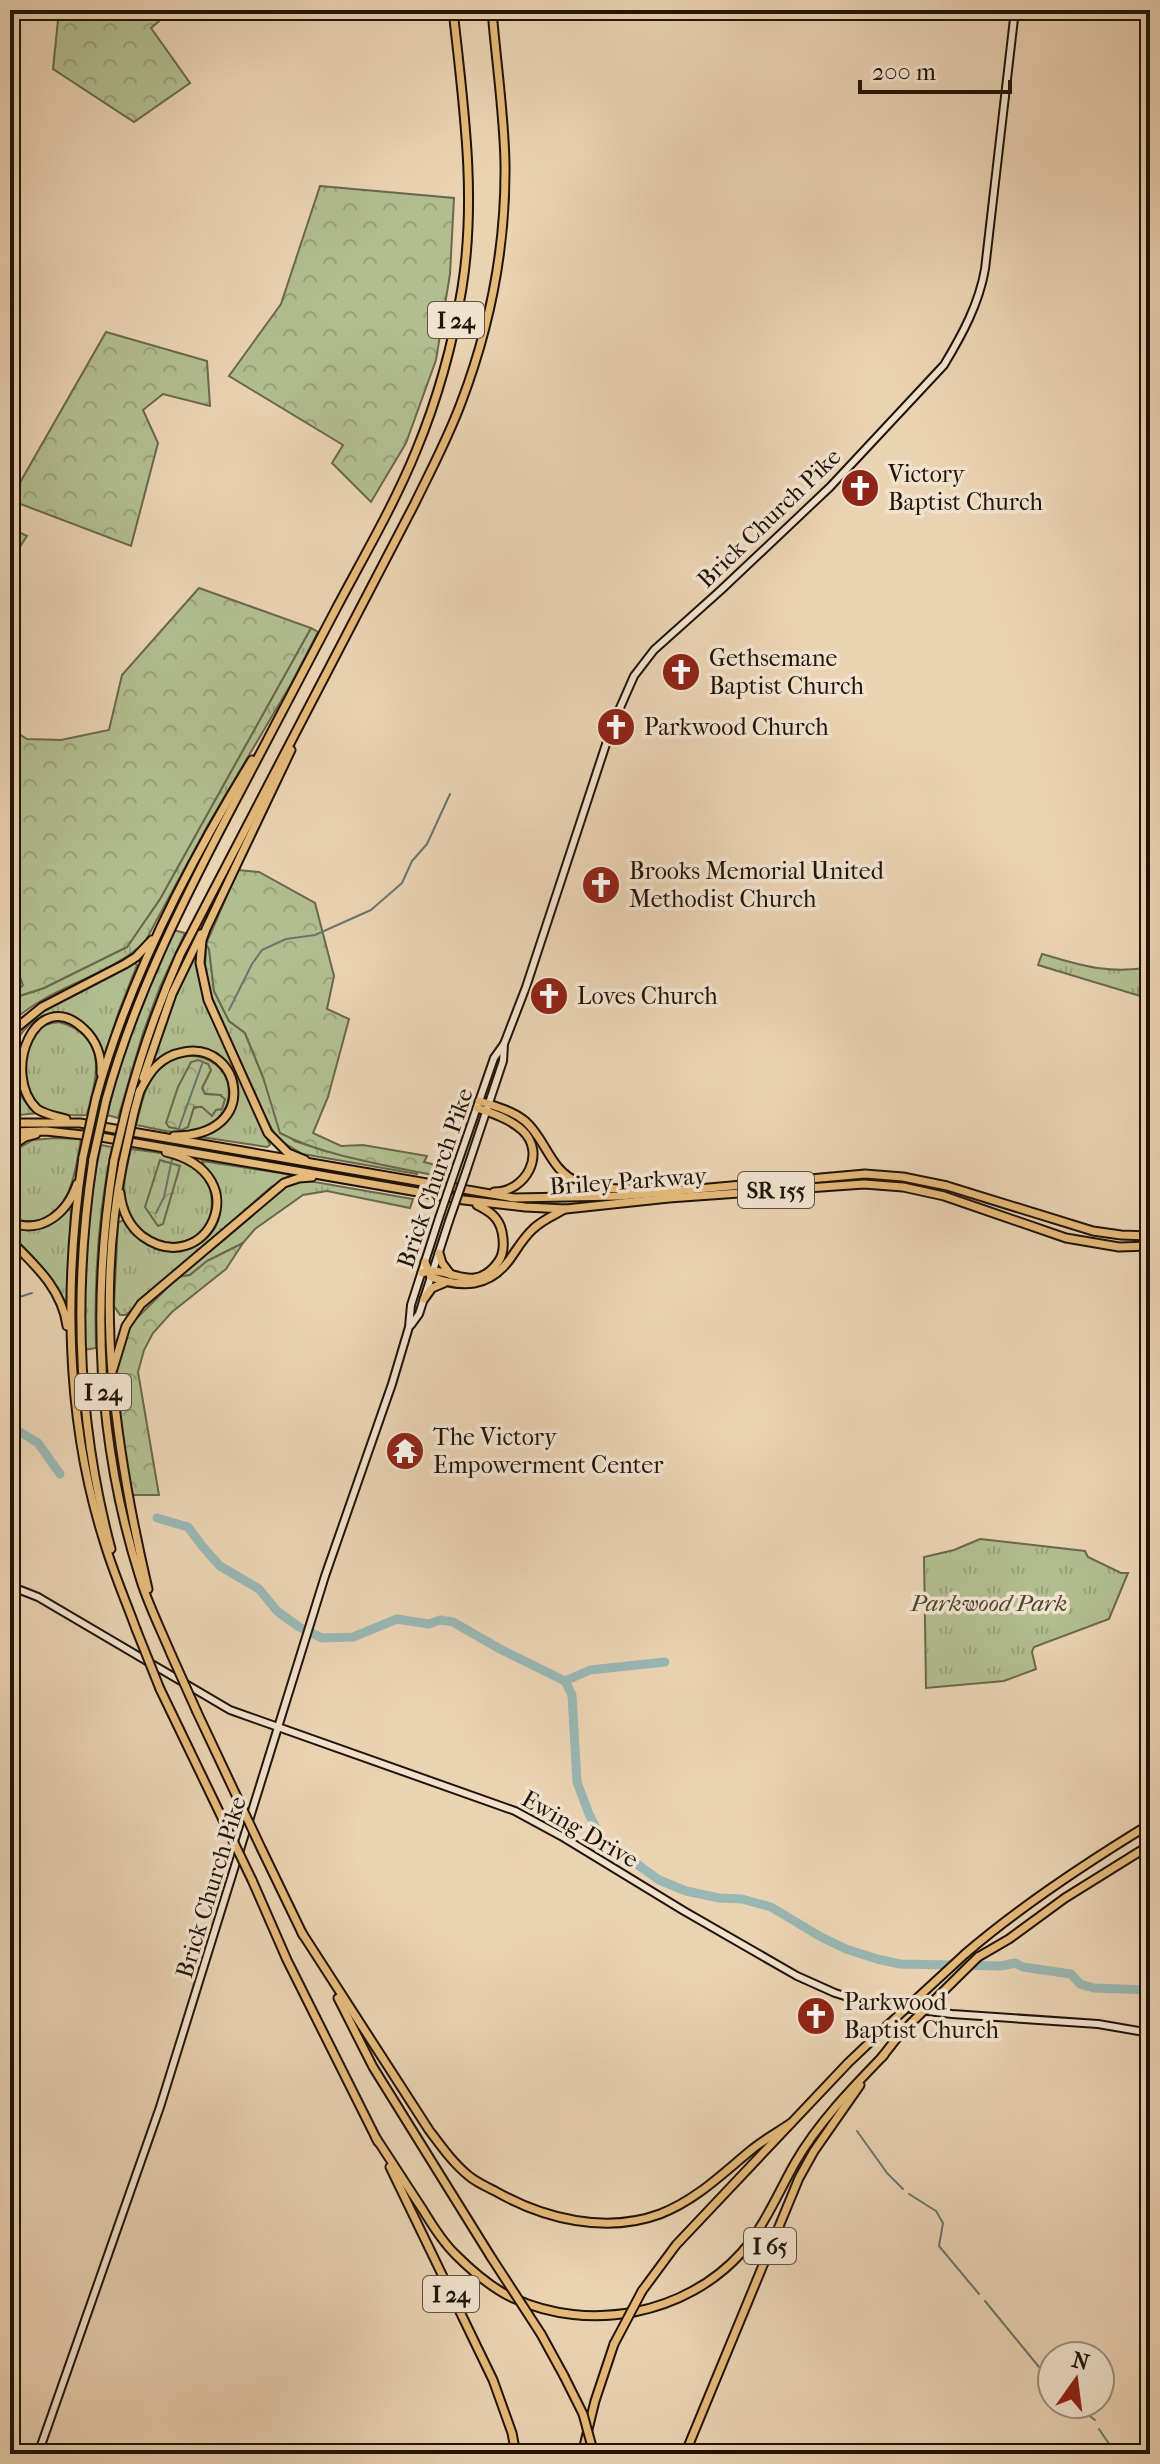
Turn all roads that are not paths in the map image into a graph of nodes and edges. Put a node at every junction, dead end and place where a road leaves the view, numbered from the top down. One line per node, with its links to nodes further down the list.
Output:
1 (453, 10): 5 (highway, I 24)
2 (492, 10): 4 (highway, I 24)
3 (1015, 10): 10 (main road, Brick Church Pike)
4 (311, 702): 6 (highway); 16 (highway, I 24)
5 (283, 711): 7 (highway); 44 (highway, I 24, bridge)
6 (219, 900): 13 (highway); 25 (highway)
7 (157, 935): 8 (highway); 12 (highway)
8 (10, 1033)
9 (18, 1043): 12 (highway)
10 (504, 1044): 14 (main road, Brick Church Pike); 15 (main road, Brick Church Pike)
11 (13, 1070): 18 (highway)
12 (100, 1085): 26 (highway, bridge)
13 (139, 1093): 16 (highway); 21 (highway)
14 (478, 1104): 15 (highway); 38 (main road, Brick Church Pike, bridge)
15 (488, 1108): 29 (highway); 30 (highway); 37 (main road, Brick Church Pike, bridge)
16 (130, 1111): 24 (highway, I 24, bridge)
17 (10, 1123): 18 (highway, Briley Parkway / SR 155)
18 (80, 1123): 21 (highway, Briley Parkway / SR 155)
19 (46, 1131): 20 (highway, Briley Parkway / SR 155); 22 (highway, Briley Parkway / SR 155); 23 (highway)
20 (10, 1132)
21 (150, 1135): 25 (highway, Briley Parkway / SR 155)
22 (134, 1142): 27 (highway); 28 (highway, Briley Parkway / SR 155)
23 (10, 1147)
24 (119, 1161): 27 (highway); 46 (highway, I 24)
25 (338, 1169): 29 (highway, Briley Parkway / SR 155)
26 (81, 1170): 33 (highway); 42 (highway)
27 (121, 1175): 43 (highway)
28 (326, 1176): 31 (highway, Briley Parkway / SR 155); 43 (highway)
29 (425, 1184): 30 (highway, Briley Parkway / SR 155)
30 (702, 1189): 34 (highway, Briley Parkway / SR 155)
31 (464, 1200): 32 (highway, Briley Parkway / SR 155); 39 (highway)
32 (566, 1209): 36 (highway, Briley Parkway / SR 155); 39 (highway)
33 (10, 1222)
34 (1150, 1236)
35 (10, 1240): 42 (highway)
36 (1150, 1246)
37 (439, 1253): 38 (main road, Brick Church Pike); 39 (highway)
38 (428, 1271): 39 (highway); 40 (main road, Brick Church Pike); 41 (main road, Brick Church Pike)
39 (449, 1279): 40 (highway)
40 (424, 1299): 41 (main road, Brick Church Pike)
41 (409, 1327): 47 (main road, Brick Church Pike)
42 (71, 1350): 44 (highway)
43 (111, 1379): 46 (highway)
44 (121, 1585): 54 (highway, I 24, bridge)
45 (10, 1586): 47 (main road, Ewing Drive)
46 (156, 1618): 50 (highway, I 24, bridge)
47 (279, 1728): 51 (main road, Ewing Drive); 55 (main road, Brick Church Pike)
48 (1150, 1824): 53 (highway, bridge)
49 (1150, 1845): 52 (highway, I 65, bridge)
50 (302, 1933): 53 (highway); 58 (highway, I 24, bridge)
51 (1150, 2033)
52 (884, 2055): 54 (highway); 59 (highway, I 65)
53 (791, 2123): 57 (highway, bridge)
54 (376, 2138): 56 (highway, I 24)
55 (38, 2454)
56 (516, 2454)
57 (582, 2454)
58 (594, 2454)
59 (685, 2454)

